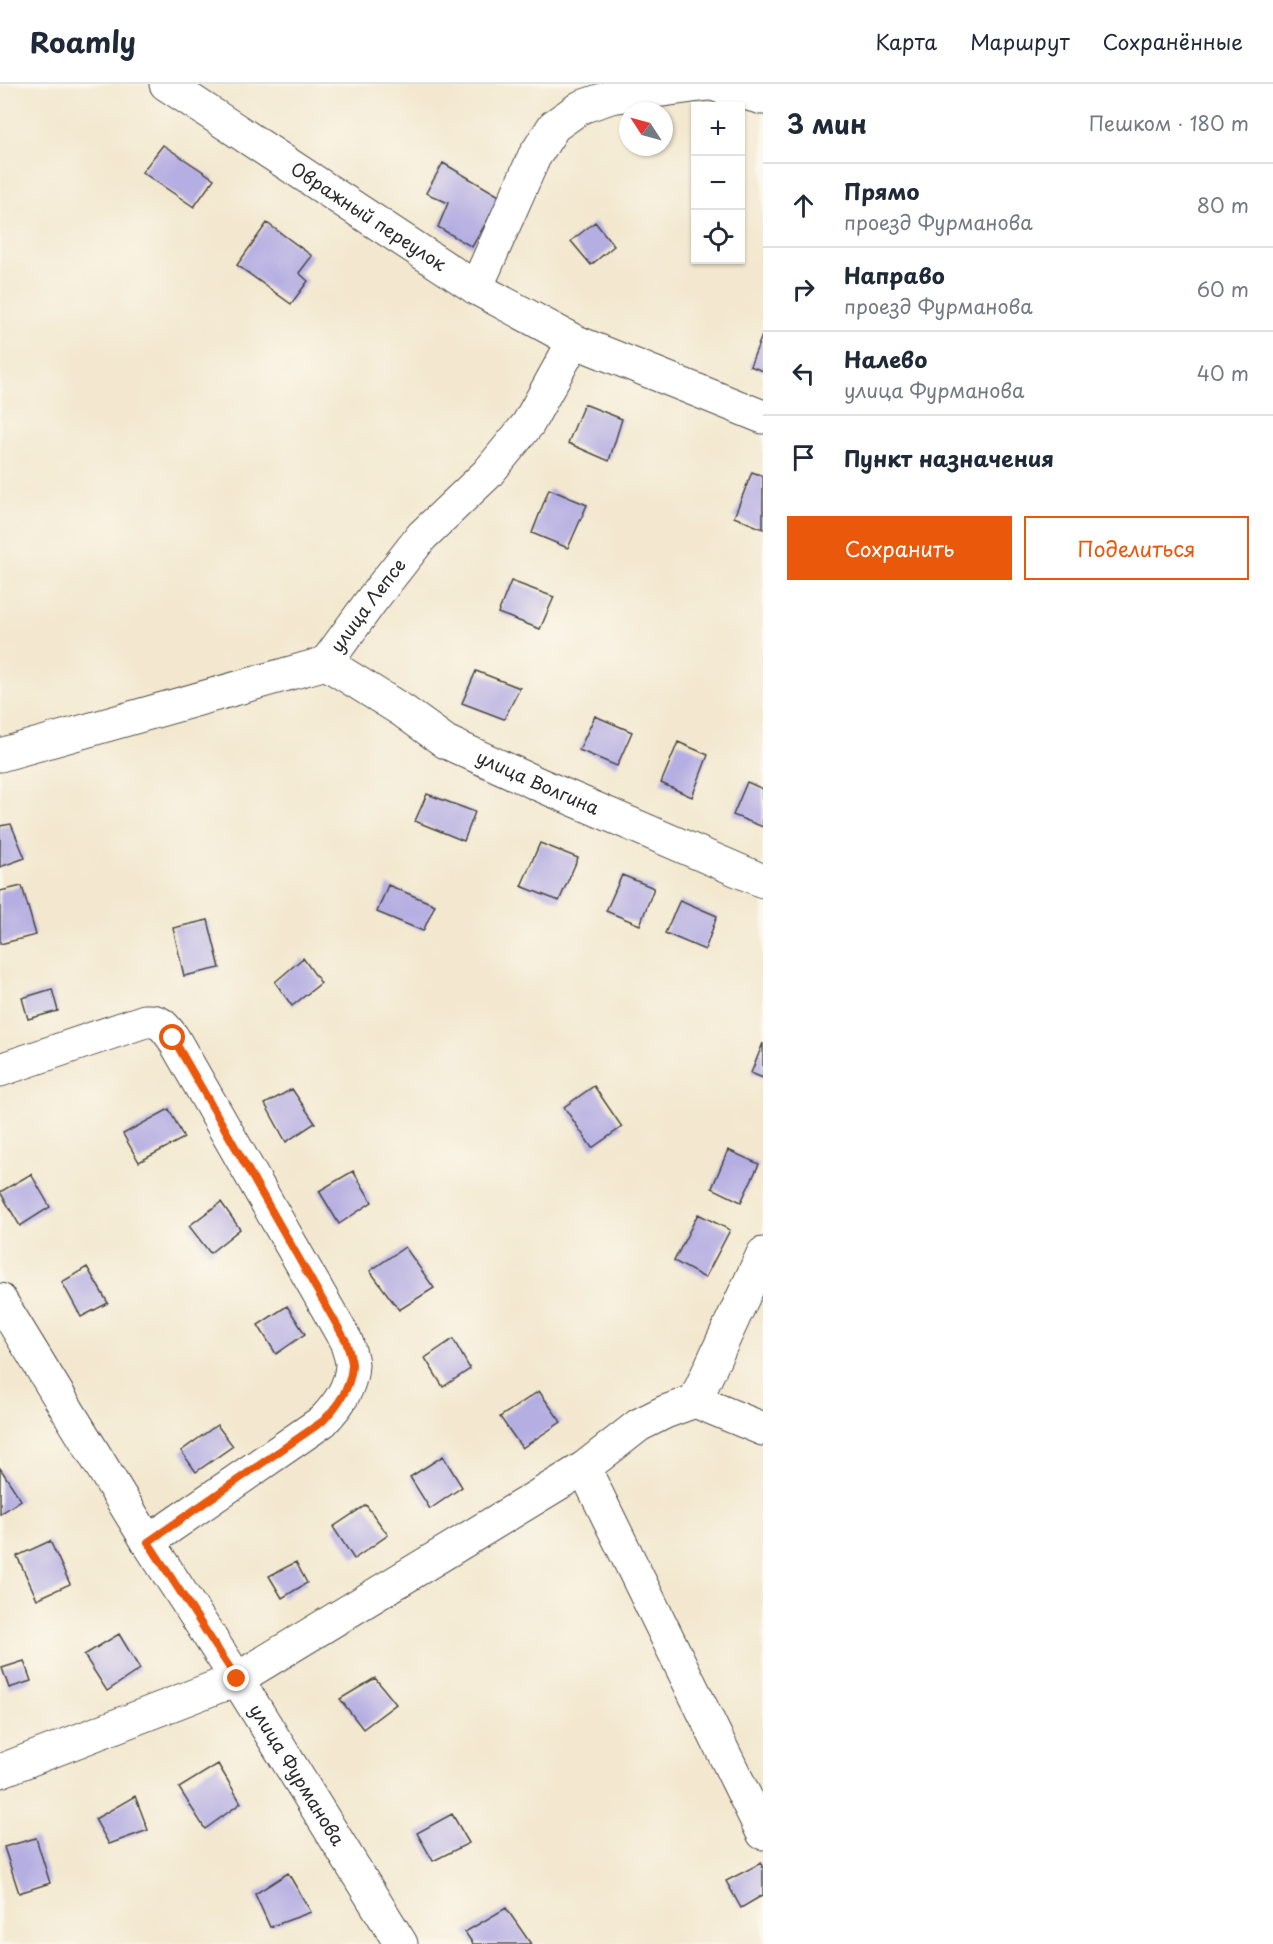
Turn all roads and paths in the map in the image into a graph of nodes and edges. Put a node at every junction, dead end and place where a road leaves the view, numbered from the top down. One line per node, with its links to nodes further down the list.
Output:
1 (166, 84): 4 (street, Овражный переулок)
2 (710, 84): 3 (street); 4 (street)
3 (763, 98)
4 (476, 288): 5 (street, Овражный переулок)
5 (574, 341): 6 (street, Овражный переулок); 7 (street, улица Лепсе)
6 (763, 417)
7 (326, 663): 8 (street, улица Лепсе); 9 (street, улица Волгина)
8 (0, 755)
9 (763, 881)
10 (0, 1070): 16 (street)
11 (763, 1254): 13 (street)
12 (0, 1300): 16 (street, улица Фурманова)
13 (695, 1401): 14 (street); 15 (street)
14 (763, 1429)
15 (584, 1468): 17 (street); 19 (street)
16 (148, 1542): 17 (street, улица Фурманова)
17 (237, 1679): 18 (street); 20 (street, улица Фурманова)
18 (0, 1771)
19 (763, 1833)
20 (401, 1944)

